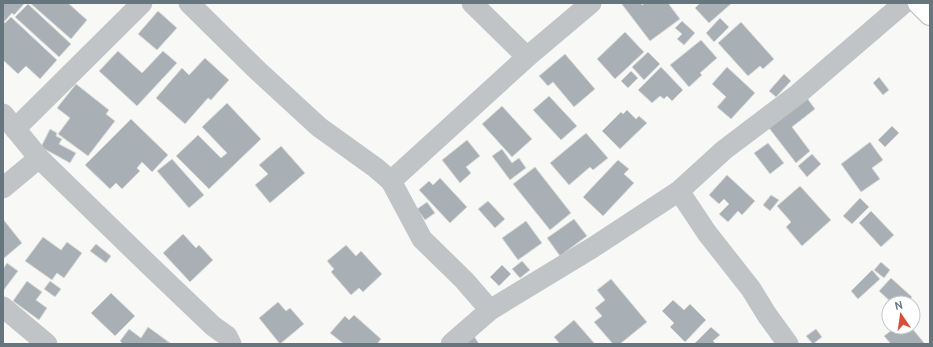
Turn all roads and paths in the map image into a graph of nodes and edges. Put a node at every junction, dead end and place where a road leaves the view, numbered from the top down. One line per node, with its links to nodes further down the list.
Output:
1 (142, 3): 9 (street)
2 (189, 3): 11 (street)
3 (472, 3): 8 (street)
4 (591, 3): 8 (street)
5 (904, 3): 13 (street)
6 (919, 3): 7 (main road)
7 (930, 14)
8 (527, 57): 11 (street)
9 (9, 121): 10 (street)
10 (39, 158): 12 (street); 17 (street)
11 (391, 182): 15 (street)
12 (3, 188)
13 (679, 191): 15 (street); 19 (street)
14 (3, 307): 16 (street)
15 (490, 310): 18 (street)
16 (46, 344)
17 (231, 344)
18 (451, 344)
19 (788, 344)

